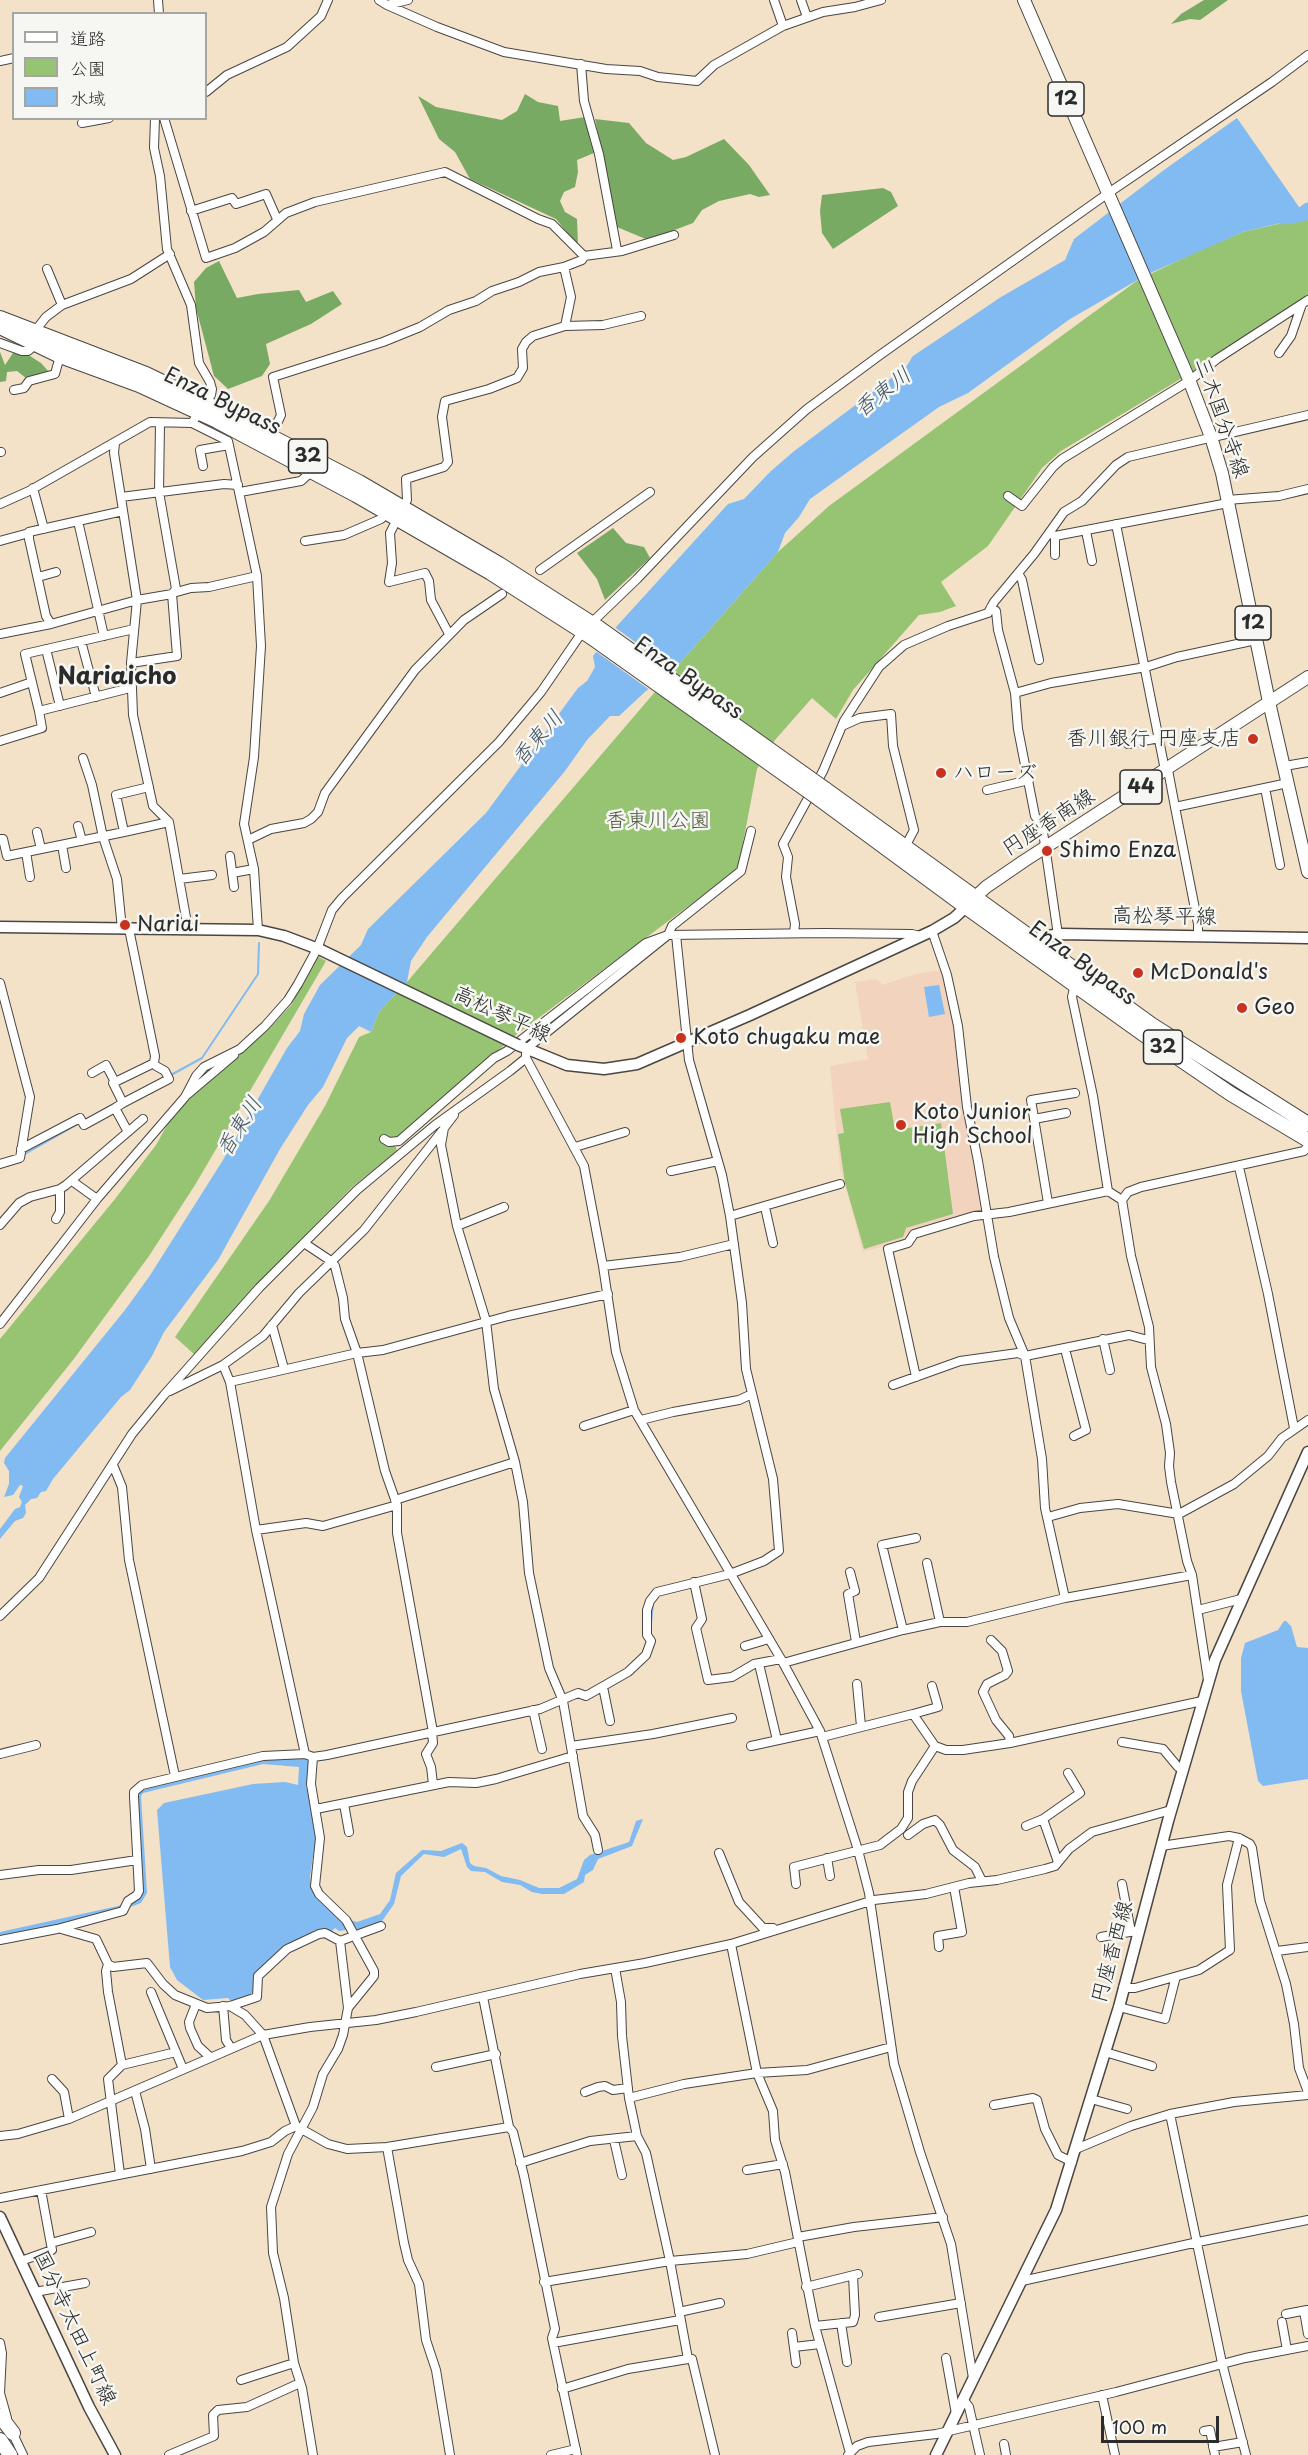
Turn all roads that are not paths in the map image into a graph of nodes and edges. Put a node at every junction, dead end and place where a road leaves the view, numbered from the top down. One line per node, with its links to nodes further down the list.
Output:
1 (328, 0): 14 (street)
2 (378, 0): 9 (street)
3 (408, 0): 9 (street)
4 (774, 0): 11 (street)
5 (801, 0): 10 (street)
6 (878, 0): 8 (street)
7 (1024, 0): 19 (main road, 三木国分寺線 / 12)
8 (854, 4): 10 (street)
9 (387, 5): 13 (street)
10 (807, 17): 11 (street)
11 (783, 26): 13 (street)
12 (1308, 55): 19 (street)
13 (581, 64): 23 (street)
14 (207, 91)
15 (98, 120): 18 (street)
16 (156, 120): 24 (street)
17 (165, 120): 20 (street)
18 (82, 123)
19 (1108, 196): 38 (main road, 三木国分寺線 / 12); 82 (street)
20 (191, 211): 21 (street); 21 (street)
21 (278, 219): 25 (street)
22 (674, 235): 23 (street)
23 (617, 250): 25 (street)
24 (170, 254): 29 (street); 40 (street)
25 (585, 256): 26 (street)
26 (564, 267): 32 (street); 43 (street)
27 (47, 269): 29 (street)
28 (1305, 302): 36 (street); 38 (street)
29 (62, 305): 34 (street)
30 (641, 316): 32 (street)
31 (0, 318): 34 (highway, Enza Bypass / 32)
32 (565, 326): 59 (street)
33 (0, 327): 34 (highway, Enza Bypass / 32)
34 (35, 338): 35 (street); 37 (highway, Enza Bypass / 32); 40 (highway, Enza Bypass / 32)
35 (0, 342)
36 (1279, 352)
37 (60, 356): 39 (street); 40 (highway, Enza Bypass / 32)
38 (1189, 379): 44 (main road, 三木国分寺線 / 12); 54 (street)
39 (14, 390)
40 (199, 413): 42 (street); 43 (highway, Enza Bypass / 32); 46 (street); 48 (highway, Enza Bypass / 32)
41 (1308, 416): 44 (street)
42 (160, 423): 45 (street); 52 (street)
43 (271, 436): 59 (highway, Enza Bypass / 32)
44 (1211, 437): 56 (main road, 三木国分寺線 / 12); 65 (street)
45 (115, 443): 49 (street); 55 (street)
46 (229, 445): 47 (street); 50 (street)
47 (203, 466)
48 (312, 471): 50 (street); 59 (highway, Enza Bypass / 32)
49 (33, 488): 57 (street); 62 (street)
50 (239, 488): 52 (street); 73 (street)
51 (1308, 489): 56 (street)
52 (159, 492): 55 (street); 75 (street)
53 (650, 492): 70 (street)
54 (1008, 496)
55 (121, 497): 58 (street)
56 (1228, 502): 61 (street); 86 (main road, 三木国分寺線 / 12)
57 (0, 504)
58 (123, 511): 60 (street); 77 (street)
59 (396, 513): 67 (street); 82 (highway, Enza Bypass / 32); 84 (street)
60 (78, 522): 62 (street); 79 (street)
61 (1116, 524): 63 (street); 91 (street)
62 (44, 529): 64 (street)
63 (1086, 531): 65 (street); 69 (street)
64 (29, 534): 66 (street); 74 (street)
65 (1052, 534): 68 (street); 72 (street)
66 (0, 541)
67 (305, 542)
68 (1055, 555)
69 (1092, 561)
70 (540, 570)
71 (56, 572): 74 (street)
72 (1018, 573): 78 (street); 89 (street)
73 (257, 576): 75 (street); 123 (street)
74 (38, 577): 80 (street)
75 (172, 594): 77 (street); 90 (street)
76 (502, 594): 84 (street)
77 (137, 600): 79 (street); 81 (street)
78 (991, 607): 96 (street); 101 (street)
79 (98, 610): 80 (street); 85 (street)
80 (51, 624): 83 (street)
81 (134, 629): 85 (street); 90 (street)
82 (591, 630): 114 (highway, Enza Bypass / 32, bridge); 153 (street)
83 (0, 634)
84 (449, 634): 123 (street)
85 (104, 636): 87 (street)
86 (1256, 640): 91 (street); 98 (main road, 三木国分寺線 / 12)
87 (81, 641): 88 (street); 97 (street)
88 (46, 649): 93 (street); 99 (street)
89 (1039, 660)
90 (131, 663): 94 (street)
91 (1146, 667): 96 (street); 102 (street)
92 (1308, 677): 98 (main road, 円座香南線 / 44)
93 (32, 682): 95 (street); 100 (street)
94 (130, 688): 97 (street); 111 (street)
95 (0, 693)
96 (1015, 693): 109 (street)
97 (96, 697): 99 (street)
98 (1269, 702): 107 (main road, 三木国分寺線 / 12); 108 (main road, 円座香南線 / 44)
99 (60, 706): 100 (street)
100 (39, 711): 103 (street)
101 (842, 726): 126 (street); 146 (street)
102 (1159, 738): 104 (street); 108 (street)
103 (0, 741)
104 (1128, 744)
105 (83, 758): 121 (street)
106 (1308, 762): 107 (street)
107 (1285, 766): 110 (main road, 三木国分寺線 / 12)
108 (1168, 770): 115 (street); 127 (main road, 円座香南線 / 44)
109 (1029, 780): 113 (street); 127 (street)
110 (1288, 783): 112 (street); 134 (main road, 三木国分寺線 / 12)
111 (149, 787): 116 (street); 120 (street)
112 (1265, 788): 115 (street); 131 (street)
113 (987, 790)
114 (821, 793): 126 (highway, Enza Bypass / 32); 140 (highway, Enza Bypass / 32)
115 (1175, 807): 150 (street)
116 (169, 822): 120 (street); 138 (street)
117 (78, 826): 124 (street)
118 (751, 831): 147 (street)
119 (37, 832): 128 (street)
120 (124, 832): 121 (street)
121 (103, 837): 124 (street); 142 (street)
122 (0, 839): 129 (street)
123 (248, 840): 133 (street)
124 (82, 841): 125 (street)
125 (62, 845): 128 (street); 132 (street)
126 (905, 847): 140 (highway, Enza Bypass / 32)
127 (1045, 848): 140 (main road, 円座香南線 / 44); 148 (street)
128 (41, 849): 129 (street)
129 (26, 852): 137 (street)
130 (230, 855): 135 (street)
131 (1280, 865)
132 (66, 868)
133 (254, 869): 135 (street); 144 (street)
134 (1308, 872)
135 (232, 873): 139 (street)
136 (212, 875): 138 (street)
137 (30, 877)
138 (179, 879): 143 (street)
139 (234, 887)
140 (970, 902): 145 (main road, 高松琴平線); 152 (highway, Enza Bypass / 32)
141 (0, 927): 142 (main road, 高松琴平線)
142 (126, 929): 143 (main road, 高松琴平線); 158 (street)
143 (188, 929): 144 (main road, 高松琴平線)
144 (258, 930): 153 (main road, 高松琴平線)
145 (932, 931): 149 (main road, 高松琴平線); 189 (street)
146 (794, 933): 147 (street); 149 (street)
147 (672, 935): 156 (street); 157 (street); 171 (street)
148 (1058, 935): 150 (main road, 高松琴平線); 152 (main road, 高松琴平線)
149 (920, 936): 156 (main road, 高松琴平線)
150 (1198, 937): 151 (main road, 高松琴平線)
151 (1308, 938)
152 (1028, 942): 155 (highway, Enza Bypass / 32); 167 (highway, Enza Bypass / 32)
153 (319, 950): 157 (main road, 高松琴平線, bridge); 184 (street)
154 (0, 983): 175 (street)
155 (1075, 984): 172 (highway, Enza Bypass / 32); 183 (street)
156 (688, 1042): 157 (main road, 高松琴平線); 176 (street)
157 (524, 1050): 163 (street); 174 (street)
158 (154, 1062): 160 (street); 162 (street)
159 (92, 1072): 160 (street)
160 (115, 1082): 162 (street)
161 (1075, 1093): 166 (street)
162 (120, 1103): 169 (street); 175 (street)
163 (458, 1108): 168 (street); 194 (street)
164 (1066, 1113): 166 (street)
165 (143, 1119): 169 (street)
166 (1034, 1119): 186 (street)
167 (1308, 1124)
168 (444, 1128): 193 (street); 197 (street)
169 (128, 1132): 180 (street)
170 (625, 1132): 174 (street)
171 (384, 1139)
172 (1308, 1140)
173 (1308, 1146): 178 (street)
174 (575, 1148): 198 (street)
175 (20, 1154): 177 (street)
176 (718, 1161): 179 (street); 190 (street)
177 (0, 1164)
178 (1239, 1167): 185 (street); 220 (street)
179 (671, 1170)
180 (72, 1180): 182 (street); 184 (street)
181 (840, 1184): 188 (street)
182 (60, 1189): 191 (street); 192 (street)
183 (1108, 1191): 185 (street); 186 (street)
184 (97, 1199): 201 (street)
185 (1122, 1200): 204 (street)
186 (1048, 1203): 189 (street)
187 (504, 1207): 193 (street)
188 (765, 1207): 190 (street); 195 (street)
189 (987, 1214): 207 (street); 211 (street)
190 (730, 1216): 196 (street)
191 (56, 1219)
192 (0, 1225)
193 (457, 1226): 200 (street)
194 (304, 1243): 197 (street); 214 (street)
195 (773, 1243)
196 (734, 1244): 198 (street); 215 (street)
197 (331, 1261): 202 (street); 206 (street)
198 (603, 1266): 199 (street)
199 (608, 1294): 200 (street); 216 (street)
200 (486, 1321): 206 (street); 223 (street)
201 (0, 1324)
202 (272, 1325): 208 (street); 209 (street)
203 (1103, 1339): 204 (street); 205 (street); 210 (street)
204 (1148, 1340): 226 (street)
205 (1065, 1348): 207 (street); 221 (street)
206 (357, 1353): 212 (street); 225 (street)
207 (1026, 1356): 211 (street); 227 (street)
208 (223, 1365): 212 (street); 214 (street)
209 (283, 1365)
210 (1110, 1370)
211 (916, 1377): 213 (street)
212 (230, 1382): 228 (street)
213 (893, 1385)
214 (164, 1395): 224 (street)
215 (750, 1395): 217 (street); 233 (street)
216 (634, 1410): 217 (street); 219 (street)
217 (641, 1420): 233 (street)
218 (1308, 1420): 220 (street)
219 (584, 1426)
220 (1294, 1428): 226 (street)
221 (1074, 1436)
222 (1308, 1452): 236 (main road, 円座香西線)
223 (515, 1462): 225 (street); 252 (street)
224 (113, 1465): 238 (street); 273 (street)
225 (396, 1502): 228 (street); 258 (street)
226 (1179, 1514): 227 (street); 232 (street)
227 (1048, 1517): 235 (street)
228 (255, 1530): 270 (street)
229 (916, 1538): 240 (street)
230 (927, 1563): 239 (street)
231 (850, 1572): 243 (street)
232 (1192, 1575): 235 (street); 237 (street)
233 (731, 1576): 234 (street); 241 (street)
234 (695, 1585): 246 (street); 250 (street)
235 (1065, 1598): 239 (street)
236 (1241, 1599): 237 (street); 247 (main road, 円座香西線)
237 (1198, 1610): 247 (street)
238 (0, 1616)
239 (940, 1622): 240 (street)
240 (903, 1630): 243 (street)
241 (769, 1639): 244 (street); 245 (street)
242 (991, 1640): 262 (street)
243 (856, 1642): 245 (street)
244 (745, 1646)
245 (782, 1661): 246 (street); 259 (street)
246 (759, 1664): 260 (street)
247 (1209, 1683): 251 (main road, 円座香西線)
248 (857, 1684): 257 (street)
249 (933, 1686): 254 (street)
250 (603, 1687): 252 (street); 256 (street)
251 (1202, 1701): 262 (street); 271 (main road, 円座香西線)
252 (563, 1703): 253 (street); 264 (street)
253 (533, 1712): 258 (street); 267 (street)
254 (913, 1714): 257 (street); 266 (street)
255 (732, 1718): 264 (street)
256 (610, 1721)
257 (861, 1726): 259 (street)
258 (432, 1734): 270 (street); 274 (street)
259 (821, 1734): 260 (street); 287 (street)
260 (777, 1740): 265 (street)
261 (1122, 1742): 271 (street)
262 (1010, 1743): 266 (street)
263 (36, 1746): 268 (street)
264 (571, 1746): 269 (street)
265 (751, 1746)
266 (935, 1746): 278 (street)
267 (542, 1749)
268 (0, 1754)
269 (573, 1756): 274 (street); 286 (street)
270 (311, 1758): 273 (street); 276 (street)
271 (1183, 1768): 277 (main road, 円座香西線)
272 (1068, 1773): 279 (street)
273 (175, 1776): 290 (street)
274 (433, 1784): 275 (street)
275 (344, 1804): 276 (street); 282 (street)
276 (316, 1809): 303 (street)
277 (1172, 1810): 285 (main road, 円座香西線); 291 (street)
278 (908, 1818): 281 (street); 287 (street)
279 (1043, 1820): 280 (street); 291 (street)
280 (1026, 1826)
281 (918, 1828): 283 (street); 294 (street)
282 (349, 1832)
283 (909, 1834)
284 (1239, 1838): 285 (street); 310 (street); 314 (street)
285 (1161, 1846): 302 (main road, 円座香西線)
286 (598, 1850)
287 (858, 1850): 289 (street); 298 (street)
288 (719, 1853): 300 (street)
289 (827, 1858): 293 (street); 295 (street)
290 (138, 1860): 292 (street); 301 (street)
291 (1058, 1862): 294 (street)
292 (0, 1875)
293 (830, 1876)
294 (982, 1881): 297 (street)
295 (796, 1884)
296 (1122, 1884): 302 (street)
297 (954, 1887): 298 (street); 308 (street)
298 (870, 1901): 300 (street); 323 (street)
299 (381, 1926): 303 (street)
300 (784, 1928): 307 (street)
301 (57, 1929): 305 (street); 311 (street)
302 (1135, 1931): 304 (street); 314 (main road, 円座香西線)
303 (352, 1932): 306 (street); 320 (street)
304 (1101, 1937)
305 (0, 1940)
306 (340, 1941): 318 (street); 320 (street)
307 (731, 1944): 312 (street); 333 (street)
308 (939, 1947)
309 (1308, 1947): 310 (street)
310 (1277, 1951): 338 (street)
311 (108, 1964): 317 (street); 329 (street)
312 (615, 1968): 316 (street); 335 (street)
313 (1175, 1980): 319 (street)
314 (1123, 1988): 319 (main road, 円座香西線)
315 (151, 1992): 325 (street)
316 (483, 1997): 321 (street); 327 (street)
317 (196, 2004): 318 (street); 328 (street)
318 (227, 2006): 322 (street); 324 (street)
319 (1119, 2007): 326 (main road, 円座香西線)
320 (348, 2008): 321 (street)
321 (345, 2022): 322 (street); 347 (street)
322 (263, 2035): 324 (street); 347 (street)
323 (891, 2047): 333 (street); 363 (street)
324 (231, 2048): 328 (street)
325 (176, 2052): 329 (street); 332 (street)
326 (1105, 2052): 330 (street); 340 (main road, 円座香西線)
327 (496, 2054): 331 (street); 346 (street)
328 (210, 2057): 332 (street)
329 (122, 2065): 341 (street)
330 (1152, 2066)
331 (436, 2067)
332 (183, 2069): 336 (street)
333 (757, 2073): 339 (street); 355 (street)
334 (52, 2079): 345 (street)
335 (628, 2088): 337 (street); 339 (street)
336 (135, 2091): 341 (street); 356 (street)
337 (585, 2092)
338 (1308, 2094): 344 (street)
339 (629, 2098): 349 (street)
340 (1091, 2099): 343 (street); 352 (main road, 円座香西線)
341 (111, 2103): 345 (street); 358 (street)
342 (994, 2105): 353 (street)
343 (1127, 2109)
344 (1170, 2114): 352 (street); 367 (street)
345 (69, 2119): 348 (street)
346 (509, 2127): 351 (street); 354 (street)
347 (298, 2128): 351 (street); 356 (street); 394 (street)
348 (0, 2136)
349 (637, 2136): 350 (street); 370 (street)
350 (614, 2140): 354 (street); 359 (street)
351 (387, 2146): 422 (street)
352 (1076, 2149): 353 (main road, 円座香西線)
353 (1072, 2162): 372 (main road, 円座香西線)
354 (520, 2163): 371 (street)
355 (783, 2164): 357 (street); 366 (street)
356 (151, 2169): 358 (street)
357 (747, 2170)
358 (120, 2174): 360 (street)
359 (622, 2175)
360 (41, 2190): 361 (street); 368 (street)
361 (0, 2198)
362 (0, 2217): 369 (main road, 国分寺太田上町線)
363 (943, 2217): 366 (street); 377 (street)
364 (1308, 2220): 367 (street)
365 (90, 2232): 368 (street)
366 (798, 2240): 370 (street); 374 (street)
367 (1198, 2242): 372 (street); 396 (street)
368 (51, 2243): 369 (street)
369 (21, 2261): 375 (main road, 国分寺太田上町線)
370 (670, 2261): 371 (street); 379 (street)
371 (544, 2282): 386 (street)
372 (1022, 2282): 398 (main road, 円座香西線)
373 (85, 2283): 375 (street)
374 (806, 2287): 381 (street); 382 (street)
375 (35, 2292): 419 (main road, 国分寺太田上町線)
376 (720, 2303): 379 (street)
377 (961, 2303): 380 (street); 398 (street)
378 (1306, 2310): 384 (street); 390 (street)
379 (680, 2316): 386 (street); 392 (street)
380 (879, 2317)
381 (841, 2323): 382 (street); 393 (street)
382 (815, 2326): 387 (street)
383 (792, 2332): 389 (street)
384 (1308, 2334)
385 (0, 2343): 408 (street)
386 (553, 2343): 400 (street)
387 (820, 2344): 389 (street); 415 (street)
388 (1308, 2346): 390 (street)
389 (794, 2347): 395 (street)
390 (1287, 2350): 396 (street)
391 (946, 2358): 403 (street)
392 (688, 2359): 400 (street); 424 (street)
393 (847, 2362)
394 (294, 2363): 397 (street); 399 (street)
395 (796, 2363)
396 (1222, 2363): 401 (street); 410 (street)
397 (242, 2380)
398 (973, 2380): 402 (main road, 円座香西線)
399 (300, 2383): 420 (street); 421 (street)
400 (562, 2389): 414 (street)
401 (1102, 2395): 405 (street); 428 (street)
402 (963, 2399): 403 (main road, 円座香西線); 405 (street)
403 (956, 2414): 406 (main road, 円座香西線)
404 (0, 2416): 408 (highway)
405 (973, 2425): 406 (street); 426 (street)
406 (947, 2431): 415 (street); 425 (main road, 円座香西線)
407 (1204, 2431): 413 (street)
408 (13, 2433): 418 (street)
409 (0, 2440): 417 (highway)
410 (1243, 2442): 413 (street); 429 (street)
411 (1004, 2444): 427 (street)
412 (0, 2450): 416 (highway)
413 (1214, 2451)
414 (577, 2452): 423 (street)
415 (849, 2454)
416 (3, 2455)
417 (10, 2455)
418 (23, 2455)
419 (115, 2455)
420 (169, 2455)
421 (313, 2455)
422 (450, 2455)
423 (550, 2455)
424 (715, 2455)
425 (936, 2455)
426 (980, 2455)
427 (1005, 2455)
428 (1115, 2455)
429 (1246, 2455)

